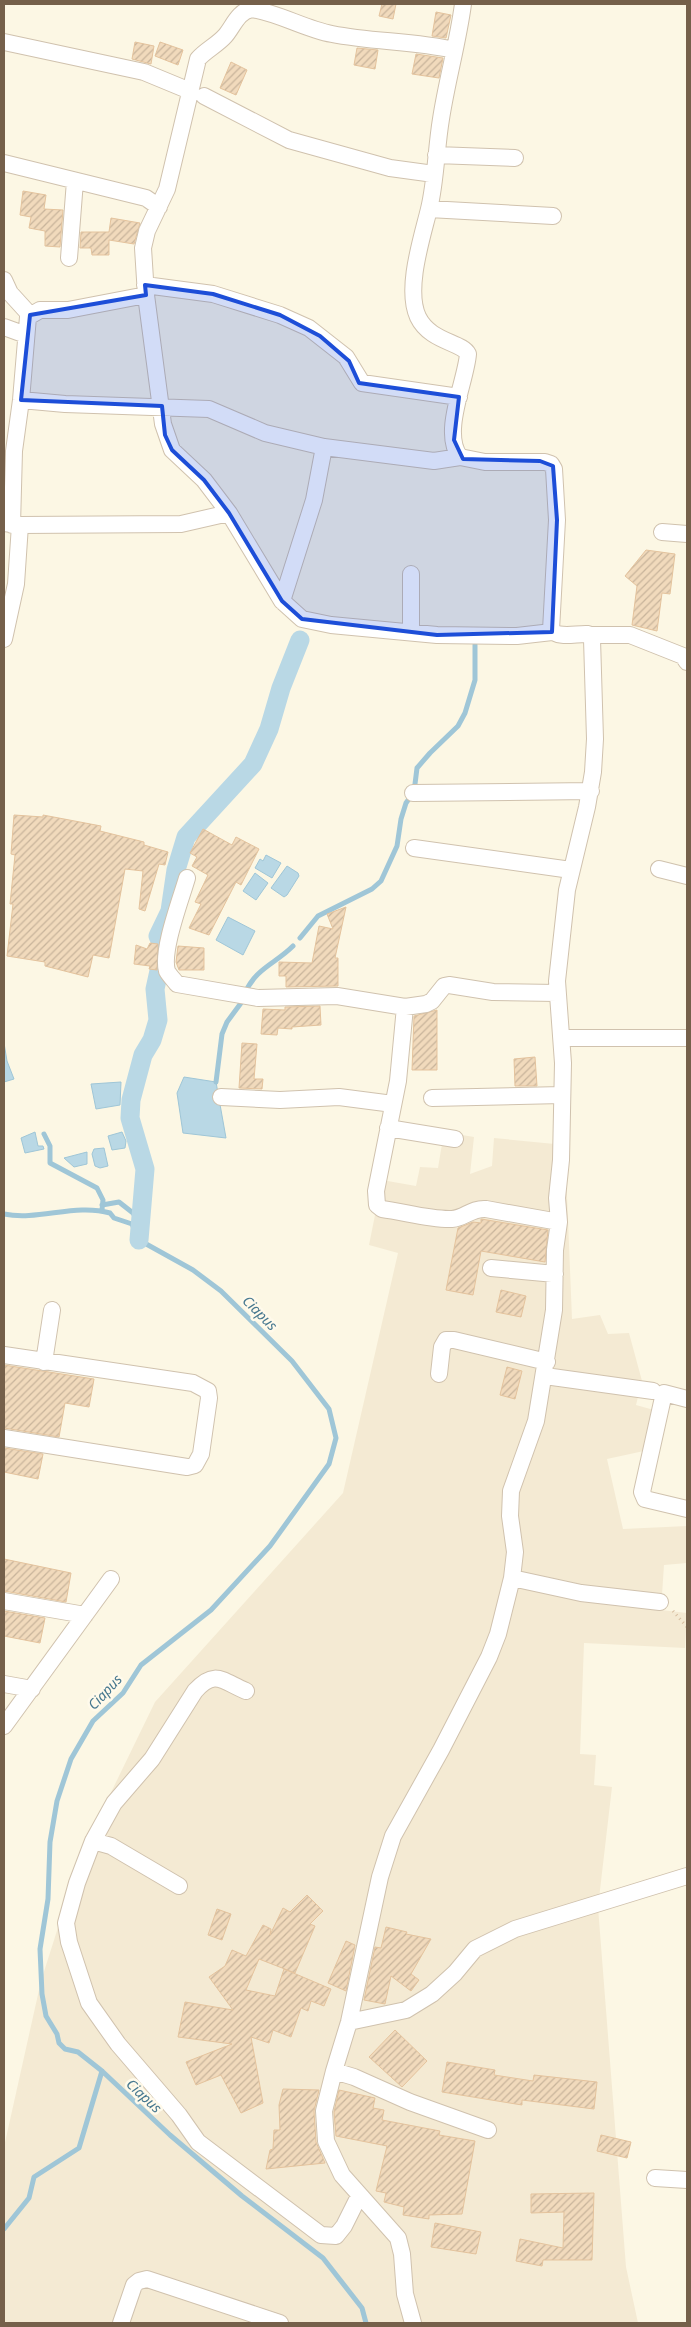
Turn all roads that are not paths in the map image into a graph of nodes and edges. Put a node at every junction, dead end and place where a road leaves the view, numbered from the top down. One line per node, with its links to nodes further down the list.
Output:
1 (463, 4): 4 (street)
2 (241, 8): 4 (street); 5 (street)
3 (4, 42): 5 (street)
4 (454, 50): 6 (street)
5 (197, 93): 9 (street); 11 (street)
6 (436, 155): 7 (street); 9 (street)
7 (515, 158)
8 (4, 163): 10 (street)
9 (434, 174): 12 (street)
10 (75, 181): 11 (street); 14 (street)
11 (159, 207): 16 (street)
12 (429, 209): 13 (street); 20 (street)
13 (553, 216)
14 (69, 258)
15 (4, 280): 17 (street)
16 (146, 290): 17 (street); 20 (street); 22 (street)
17 (30, 314): 19 (street)
18 (4, 327): 19 (street)
19 (26, 335): 21 (street)
20 (459, 396): 24 (street)
21 (21, 400): 22 (street); 26 (street)
22 (162, 406): 23 (street); 25 (street)
23 (324, 447): 24 (street); 30 (street)
24 (460, 457): 32 (street)
25 (229, 513): 26 (street); 30 (street)
26 (12, 525): 34 (street)
27 (662, 532): 28 (street)
28 (687, 534)
29 (412, 574): 31 (street)
30 (282, 601): 31 (street)
31 (411, 631): 32 (street)
32 (552, 632): 33 (street)
33 (589, 635): 35 (street); 36 (street)
34 (4, 639)
35 (686, 657)
36 (591, 791): 37 (street); 40 (street)
37 (414, 793)
38 (414, 848): 40 (street)
39 (659, 869): 41 (street)
40 (571, 870): 43 (street)
41 (687, 876)
42 (187, 878): 44 (street)
43 (557, 993): 44 (street); 45 (street)
44 (405, 1007): 50 (street)
45 (562, 1038): 46 (street); 47 (street)
46 (687, 1038)
47 (562, 1095): 49 (street); 53 (street)
48 (221, 1097): 50 (street)
49 (432, 1098)
50 (394, 1104): 51 (street)
51 (388, 1128): 52 (street); 53 (street)
52 (455, 1139)
53 (559, 1222): 55 (street)
54 (491, 1268): 55 (street)
55 (555, 1274): 59 (street)
56 (52, 1310): 58 (street)
57 (4, 1355): 58 (street)
58 (44, 1362): 63 (street)
59 (546, 1369): 60 (street); 61 (street); 65 (street)
60 (439, 1374)
61 (653, 1391)
62 (687, 1399): 64 (street)
63 (4, 1438)
64 (687, 1509)
65 (512, 1578): 68 (street); 77 (street)
66 (112, 1579): 69 (street)
67 (4, 1601): 69 (street)
68 (660, 1602)
69 (85, 1615): 71 (street)
70 (4, 1684): 71 (street)
71 (32, 1689): 73 (street)
72 (246, 1691): 74 (street)
73 (4, 1726)
74 (93, 1841): 76 (street); 82 (street)
75 (687, 1876): 77 (street)
76 (179, 1886)
77 (349, 2022): 78 (street)
78 (334, 2071): 79 (street); 82 (street)
79 (488, 2130)
80 (655, 2178): 81 (street)
81 (687, 2180)
82 (359, 2196): 86 (street)
83 (262, 2321): 84 (street); 85 (street)
84 (121, 2323)
85 (280, 2323)
86 (414, 2323)

